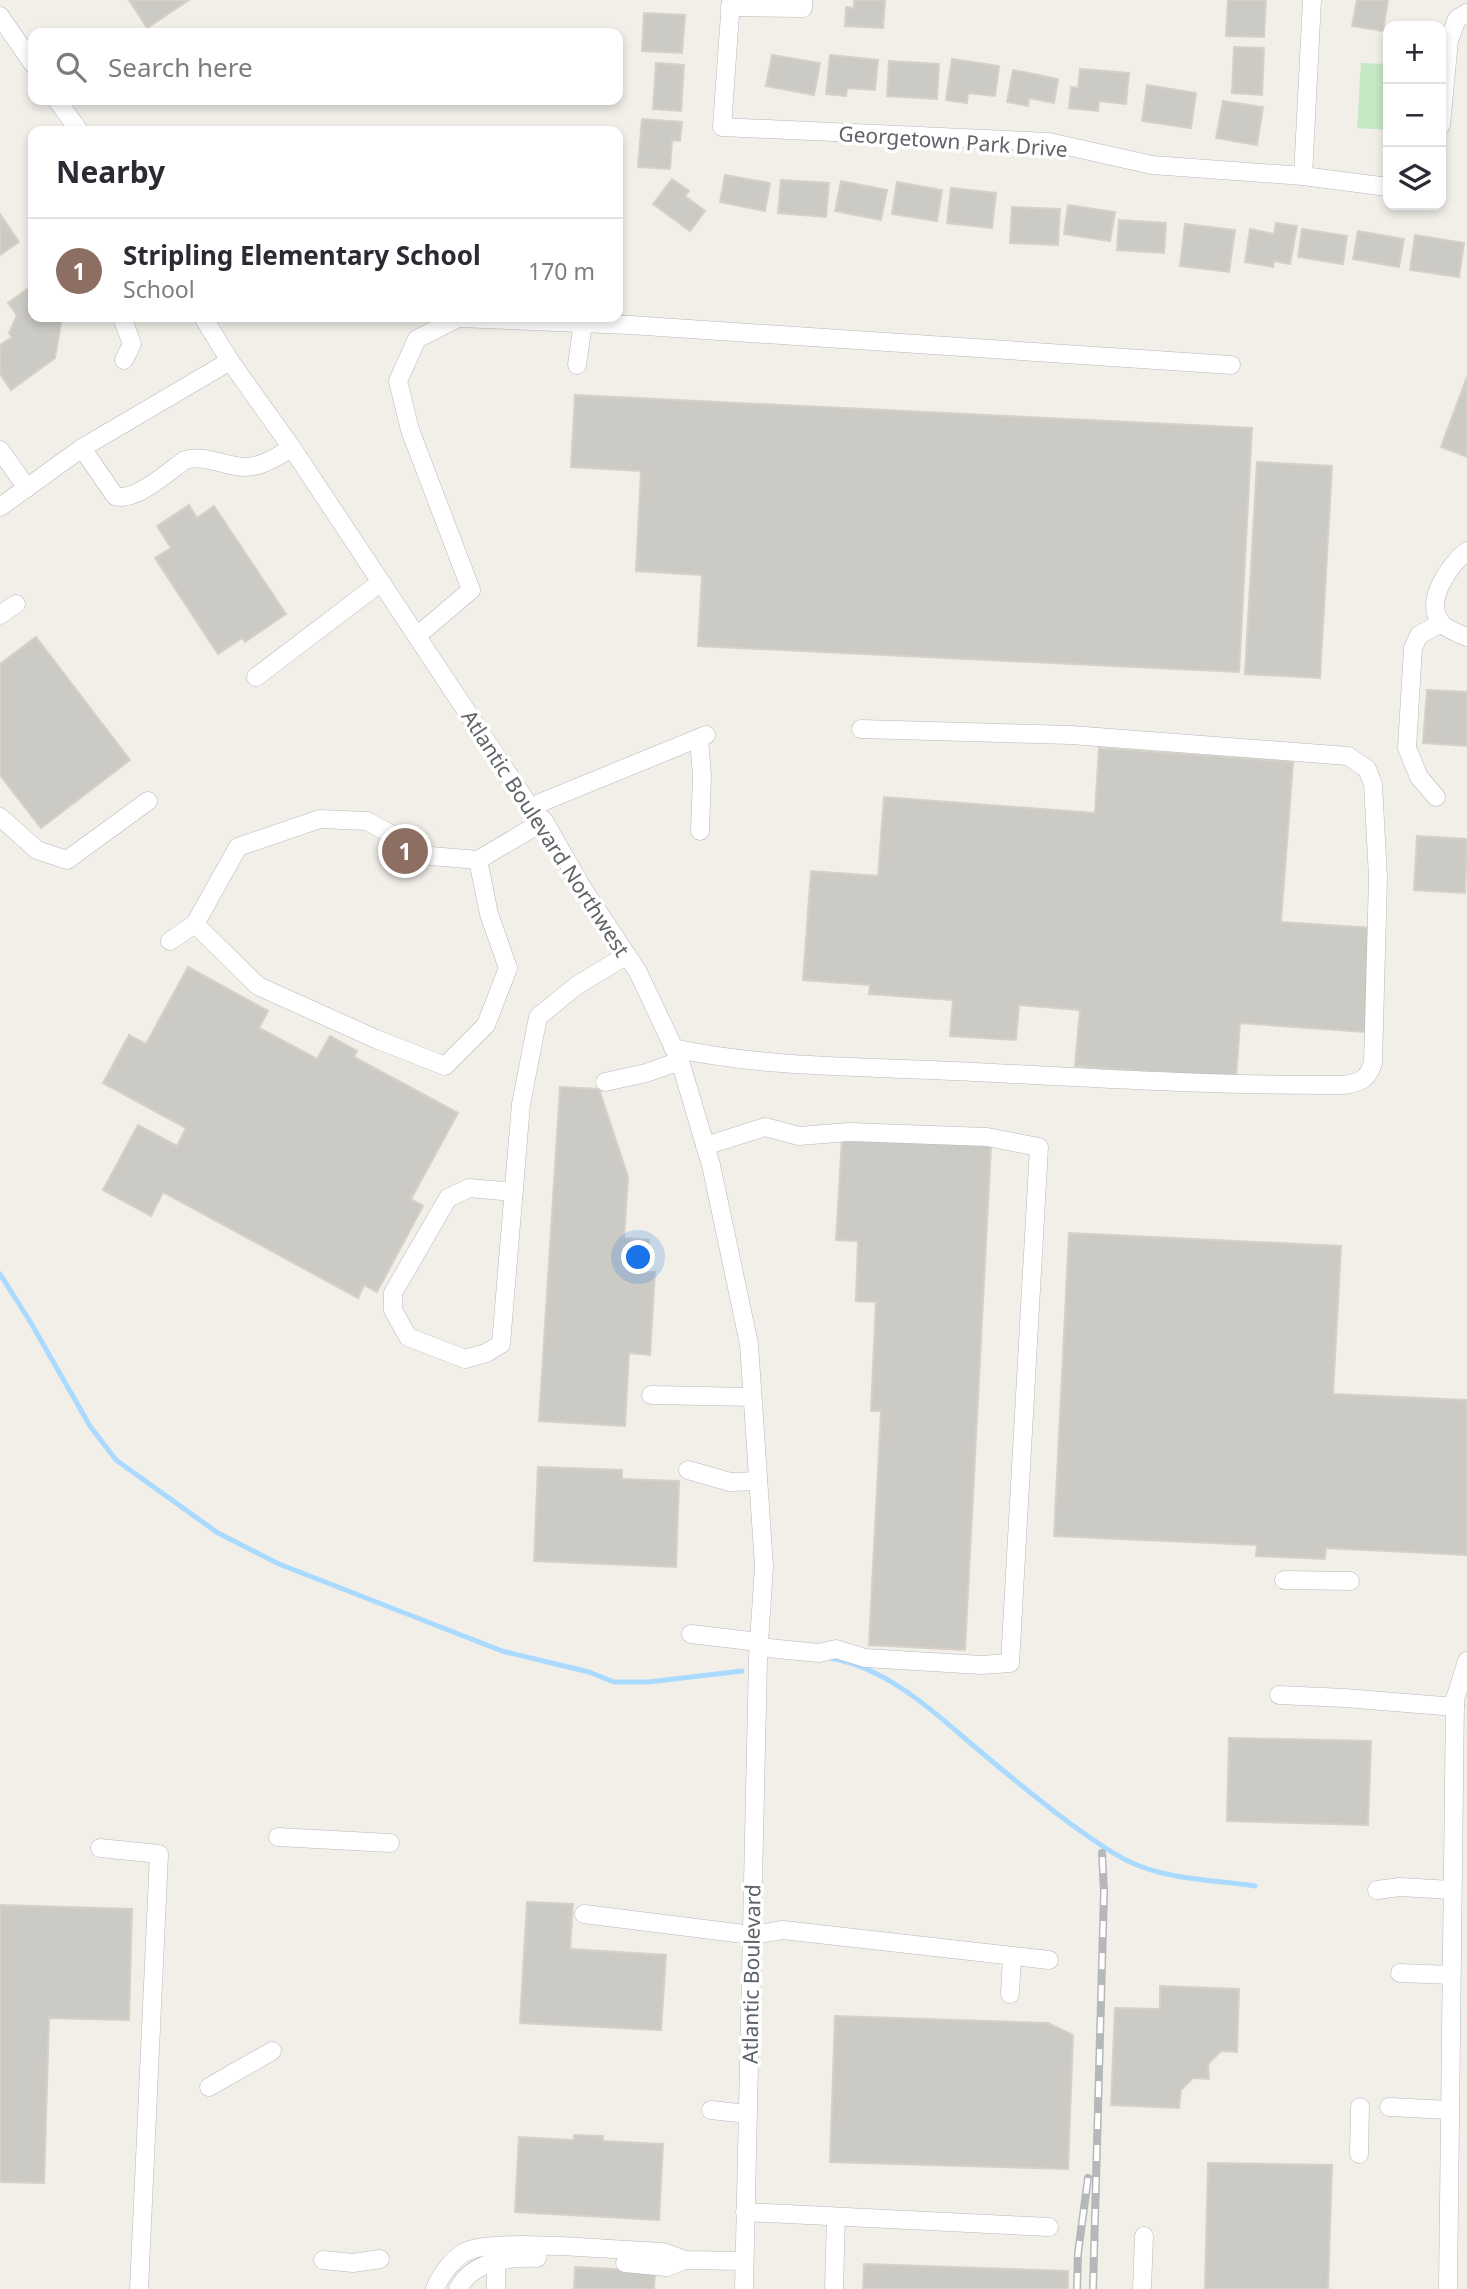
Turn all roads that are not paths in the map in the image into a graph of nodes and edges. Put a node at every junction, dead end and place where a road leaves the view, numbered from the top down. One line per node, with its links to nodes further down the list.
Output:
1 (803, 0): 3 (street, Georgetown Park Drive)
2 (1312, 0): 10 (street)
3 (730, 3): 10 (street, Georgetown Park Drive)
4 (1467, 11): 7 (street)
5 (0, 16): 6 (street)
6 (28, 57)
7 (1445, 84)
8 (61, 105): 9 (street)
9 (75, 126)
10 (1303, 176): 11 (street)
11 (1383, 186)
12 (124, 322): 17 (street)
13 (206, 322): 18 (street, Atlantic Boulevard Northwest)
14 (450, 322): 31 (street)
15 (573, 322): 16 (street)
16 (583, 323): 19 (street); 20 (street)
17 (124, 360)
18 (230, 361): 21 (street); 22 (street, Atlantic Boulevard Northwest)
19 (577, 365)
20 (1231, 365)
21 (82, 448): 22 (street); 24 (street)
22 (292, 448): 27 (street, Atlantic Boulevard Northwest)
23 (0, 450): 24 (street)
24 (27, 488): 25 (street)
25 (0, 507)
26 (1467, 551): 30 (street)
27 (381, 582): 31 (street, Atlantic Boulevard Northwest); 33 (street)
28 (16, 604): 29 (street)
29 (0, 615)
30 (1441, 623): 32 (street); 35 (street)
31 (417, 636): 37 (street, Atlantic Boulevard Northwest)
32 (1467, 638)
33 (256, 677)
34 (861, 729): 45 (street)
35 (1436, 797)
36 (148, 801): 38 (street)
37 (530, 807): 39 (street, Atlantic Boulevard Northwest); 40 (street)
38 (0, 817)
39 (544, 821): 41 (street); 44 (street, Atlantic Boulevard Northwest)
40 (700, 831)
41 (478, 860): 42 (street); 42 (street)
42 (195, 923): 43 (street)
43 (170, 941)
44 (627, 955): 45 (street, Atlantic Boulevard Northwest); 48 (street)
45 (676, 1054): 46 (street); 47 (street, Atlantic Boulevard Northwest)
46 (605, 1082)
47 (705, 1146): 50 (street, Atlantic Boulevard Northwest); 56 (street)
48 (514, 1192): 48 (street)
49 (651, 1395): 50 (street)
50 (752, 1396): 52 (street, Atlantic Boulevard Northwest)
51 (688, 1470): 52 (street)
52 (758, 1481): 56 (street, Atlantic Boulevard Northwest)
53 (1284, 1580): 54 (street)
54 (1350, 1581)
55 (691, 1634): 56 (street)
56 (758, 1649): 67 (street, Atlantic Boulevard)
57 (1467, 1661): 59 (street)
58 (1279, 1695): 59 (street)
59 (1455, 1707): 63 (street)
60 (278, 1837): 61 (street)
61 (390, 1843)
62 (100, 1848): 91 (street)
63 (1460, 1870): 64 (street)
64 (1452, 1890): 65 (street); 71 (street)
65 (1377, 1891)
66 (584, 1914): 67 (street)
67 (752, 1935): 68 (street); 79 (street, Atlantic Boulevard)
68 (1012, 1956): 69 (street); 72 (street)
69 (1049, 1960)
70 (1400, 1973): 71 (street)
71 (1451, 1975): 78 (street)
72 (1010, 1993)
73 (272, 2051): 74 (street)
74 (209, 2087)
75 (1360, 2107): 80 (street)
76 (1390, 2107): 78 (street)
77 (711, 2110): 79 (street)
78 (1449, 2110): 84 (street)
79 (748, 2114): 81 (street, Atlantic Boulevard)
80 (1359, 2154)
81 (746, 2212): 82 (street); 90 (street, Atlantic Boulevard)
82 (836, 2217): 83 (street); 96 (street)
83 (1049, 2227)
84 (1448, 2234): 85 (street); 98 (street)
85 (1467, 2235)
86 (1144, 2236): 97 (street)
87 (496, 2252): 90 (street); 92 (street); 93 (street); 94 (street)
88 (380, 2259): 89 (street)
89 (323, 2260)
90 (744, 2261): 95 (street, Atlantic Boulevard)
91 (139, 2289)
92 (435, 2289)
93 (458, 2289)
94 (496, 2289)
95 (744, 2289)
96 (834, 2289)
97 (1142, 2289)
98 (1448, 2289)

